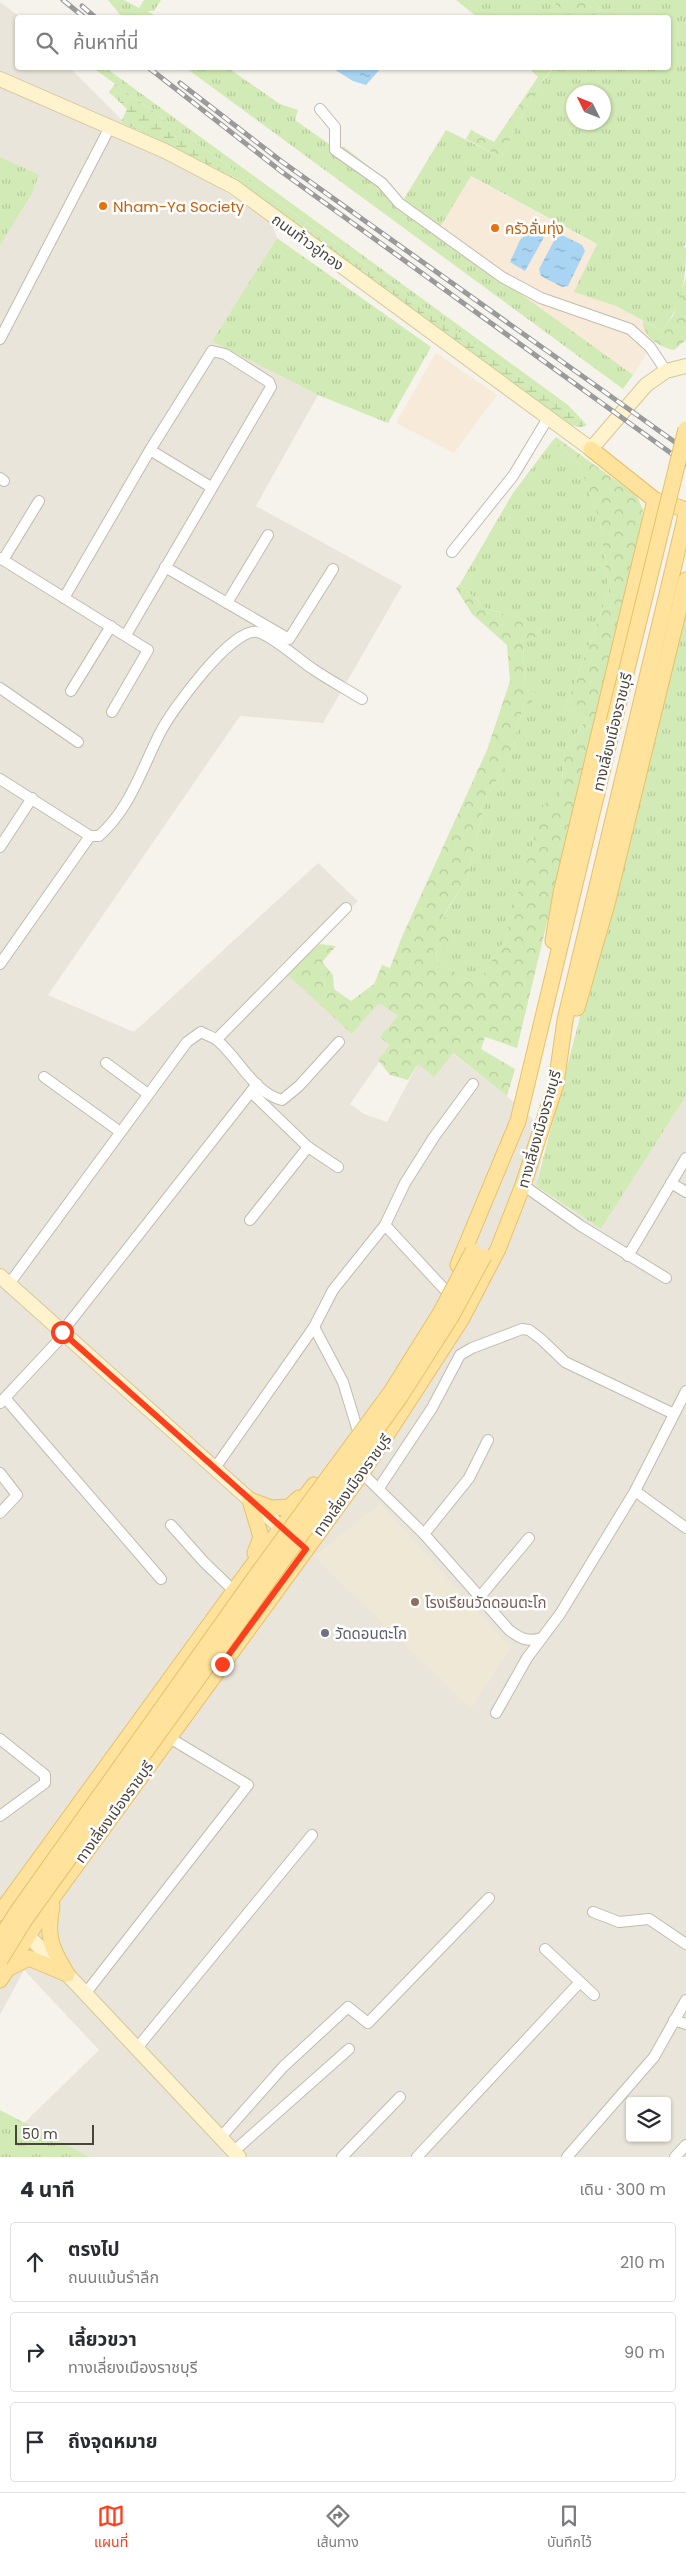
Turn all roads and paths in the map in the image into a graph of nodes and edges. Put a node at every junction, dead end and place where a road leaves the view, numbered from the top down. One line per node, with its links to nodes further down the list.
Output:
1 (0, 79): 3 (street, ถนนท้าวอู่ทอง)
2 (320, 110): 6 (street)
3 (110, 127): 4 (street); 7 (street, ถนนท้าวอู่ทอง)
4 (0, 339)
5 (686, 366): 6 (street)
6 (666, 371): 9 (street)
7 (548, 418): 9 (street, ถนนท้าวอู่ทอง); 16 (street)
8 (686, 430): 40 (main road, ทางเลี่ยงเมืองราชบุรี, bridge)
9 (591, 449): 12 (main road)
10 (150, 450): 11 (street); 11 (street); 21 (street)
11 (211, 487): 18 (street)
12 (655, 500): 14 (main road); 40 (main road)
13 (39, 501): 17 (street)
14 (686, 514): 36 (main road, ทางเลี่ยงเมืองราชบุรี)
15 (268, 535): 22 (street)
16 (452, 552)
17 (2, 559): 21 (street)
18 (165, 567): 22 (street); 24 (street)
19 (333, 569): 22 (street)
20 (686, 580): 43 (main road)
21 (64, 598): 23 (street)
22 (227, 603)
23 (111, 626): 24 (street); 26 (street)
24 (126, 635): 28 (street)
25 (0, 688): 29 (street)
26 (71, 691)
27 (362, 699): 32 (street)
28 (112, 712)
29 (78, 742)
30 (0, 779): 31 (street)
31 (32, 798): 32 (street); 33 (street)
32 (90, 836): 35 (street)
33 (0, 847)
34 (346, 908): 37 (street)
35 (0, 964)
36 (564, 1020): 43 (main road, ทางเลี่ยงเมืองราชบุรี); 56 (main road, ทางเลี่ยงเมืองราชบุรี)
37 (217, 1039): 44 (street); 45 (street)
38 (339, 1042): 44 (street)
39 (106, 1063): 45 (street)
40 (533, 1066): 46 (main road, ทางเลี่ยงเมืองราชบุรี)
41 (44, 1078): 47 (street)
42 (472, 1084): 55 (street)
43 (556, 1084): 52 (main road, ทางเลี่ยงเมืองราชบุรี)
44 (254, 1088): 48 (street); 62 (street)
45 (148, 1094): 47 (street)
46 (518, 1121): 56 (main road, ทางเลี่ยงเมืองราชบุรี); 60 (main road, ทางเลี่ยงเมืองราชบุรี)
47 (119, 1131): 59 (street)
48 (308, 1146): 50 (street); 54 (street)
49 (686, 1158): 51 (street)
50 (338, 1167)
51 (671, 1183): 53 (street); 57 (street)
52 (523, 1185): 57 (street); 69 (main road, ทางเลี่ยงเมืองราชบุรี)
53 (686, 1192)
54 (250, 1220)
55 (385, 1225): 60 (street); 61 (street)
56 (479, 1254): 99 (main road, ทางเลี่ยงเมืองราชบุรี, bridge); 102 (main road, ทางเลี่ยงเมืองราชบุรี, bridge)
57 (628, 1256): 58 (street)
58 (666, 1278)
59 (4, 1280): 62 (street)
60 (446, 1291): 66 (main road, ทางเลี่ยงเมืองราชบุรี)
61 (314, 1327): 66 (street); 68 (street)
62 (62, 1332): 64 (street); 68 (street)
63 (686, 1391): 65 (street)
64 (2, 1400): 83 (street)
65 (674, 1414): 72 (street); 73 (street)
66 (357, 1428): 71 (main road, ทางเลี่ยงเมืองราชบุรี)
67 (488, 1440): 79 (street)
68 (215, 1468): 74 (street)
69 (362, 1473): 72 (street); 81 (main road, ทางเลี่ยงเมืองราชบุรี)
70 (0, 1474): 75 (street)
71 (318, 1480): 74 (main road); 77 (main road, ทางเลี่ยงเมืองราชบุรี)
72 (378, 1488): 79 (street)
73 (635, 1491): 78 (street); 86 (street)
74 (250, 1500): 77 (street); 82 (main road)
75 (0, 1513)
76 (171, 1525): 84 (street)
77 (281, 1527): 81 (street); 82 (main road, ทางเลี่ยงเมืองราชบุรี)
78 (686, 1528)
79 (424, 1534): 85 (street)
80 (529, 1538): 85 (street)
81 (306, 1549): 88 (main road, ทางเลี่ยงเมืองราชบุรี)
82 (250, 1569): 84 (main road, ทางเลี่ยงเมืองราชบุรี)
83 (161, 1579)
84 (234, 1591): 92 (main road, ทางเลี่ยงเมืองราชบุรี)
85 (479, 1598): 86 (street)
86 (542, 1638): 87 (street)
87 (496, 1713)
88 (168, 1737): 94 (main road, ทางเลี่ยงเมืองราชบุรี); 105 (street)
89 (0, 1739): 90 (street)
90 (1, 1813)
91 (312, 1835): 110 (street)
92 (22, 1883): 93 (main road); 96 (main road, ทางเลี่ยงเมืองราชบุรี)
93 (0, 1890)
94 (53, 1897): 98 (main road, ทางเลี่ยงเมืองราชบุรี); 103 (main road)
95 (489, 1898): 113 (street)
96 (0, 1912): 98 (street)
97 (593, 1912): 100 (street)
98 (29, 1936): 102 (main road, ทางเลี่ยงเมืองราชบุรี); 103 (street)
99 (0, 1939)
100 (686, 1944)
101 (545, 1949): 104 (street)
102 (2, 1970): 103 (main road)
103 (67, 1974): 105 (street)
104 (580, 1982): 106 (street); 117 (street)
105 (86, 1994): 110 (street)
106 (594, 1995)
107 (686, 2000): 108 (street)
108 (674, 2020): 109 (street); 118 (street)
109 (686, 2024)
110 (137, 2048): 113 (street)
111 (349, 2049): 115 (street)
112 (400, 2097): 116 (street)
113 (221, 2137): 115 (street)
114 (686, 2146): 119 (street)
115 (236, 2154)
116 (342, 2157)
117 (417, 2157)
118 (567, 2157)
119 (675, 2157)

